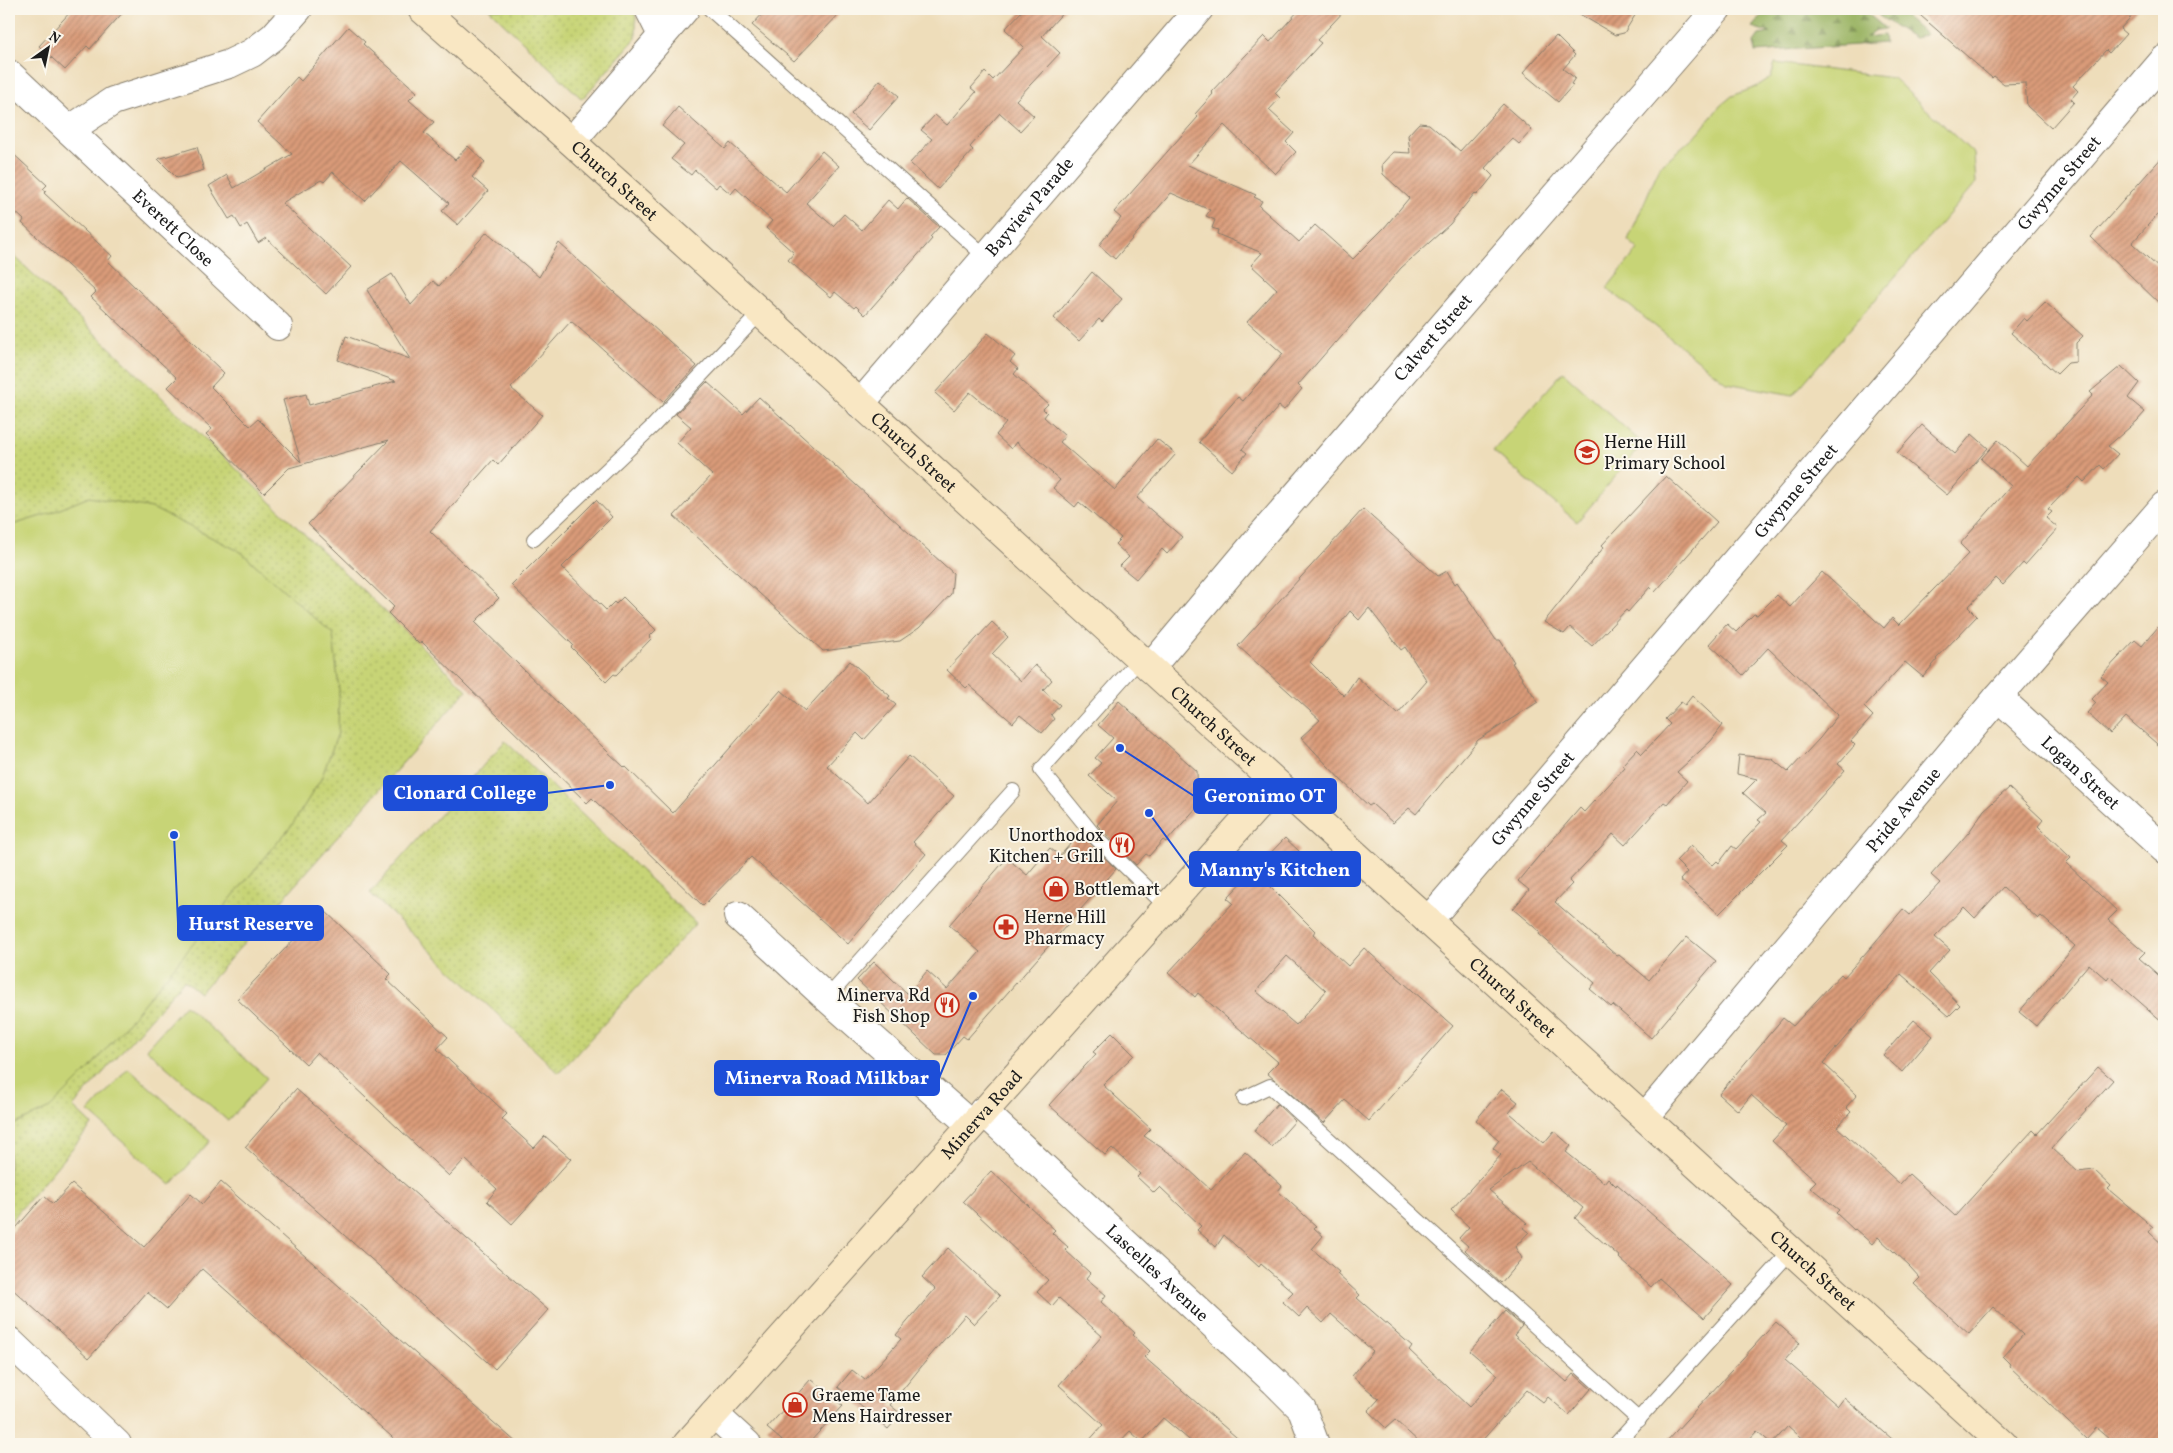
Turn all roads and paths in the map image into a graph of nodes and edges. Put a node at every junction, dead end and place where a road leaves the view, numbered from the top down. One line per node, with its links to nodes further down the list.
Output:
1 (298, 9): 11 (street)
2 (422, 9): 12 (street, Church Street)
3 (649, 9): 8 (street)
4 (685, 9): 8 (street)
5 (710, 9): 13 (lane)
6 (1199, 9): 13 (street, Bayview Parade)
7 (1716, 9): 19 (street, Calvert Street)
8 (662, 35): 12 (street)
9 (2164, 60): 26 (street, Gwynne Street)
10 (9, 74): 11 (street, Everett Close)
11 (69, 130): 15 (street, Everett Close)
12 (572, 141): 14 (street, Church Street)
13 (986, 256): 16 (street, Bayview Parade)
14 (760, 313): 16 (street, Church Street); 18 (lane)
15 (278, 326)
16 (860, 404): 19 (street, Church Street)
17 (2164, 506): 20 (street, Pride Avenue)
18 (534, 539)
19 (1145, 664): 21 (street, Church Street); 24 (lane)
20 (1998, 697): 23 (street, Logan Street); 29 (street, Pride Avenue)
21 (1277, 784): 24 (street, Minerva Road); 26 (street, Church Street)
22 (1013, 791): 27 (lane)
23 (2164, 849)
24 (1167, 907): 30 (street, Minerva Road)
25 (738, 916): 27 (street, Lascelles Avenue)
26 (1428, 921): 29 (street, Church Street)
27 (827, 998): 30 (street, Lascelles Avenue)
28 (1244, 1098): 34 (lane)
29 (1646, 1116): 31 (street, Church Street)
30 (977, 1118): 33 (street, Minerva Road); 38 (street, Lascelles Avenue)
31 (1792, 1250): 34 (lane); 40 (street, Church Street)
32 (9, 1341): 35 (street)
33 (714, 1414): 36 (street, Minerva Road); 37 (street)
34 (1639, 1420): 39 (lane)
35 (117, 1444)
36 (687, 1444)
37 (747, 1444)
38 (1315, 1444)
39 (1616, 1444)
40 (2004, 1444)

